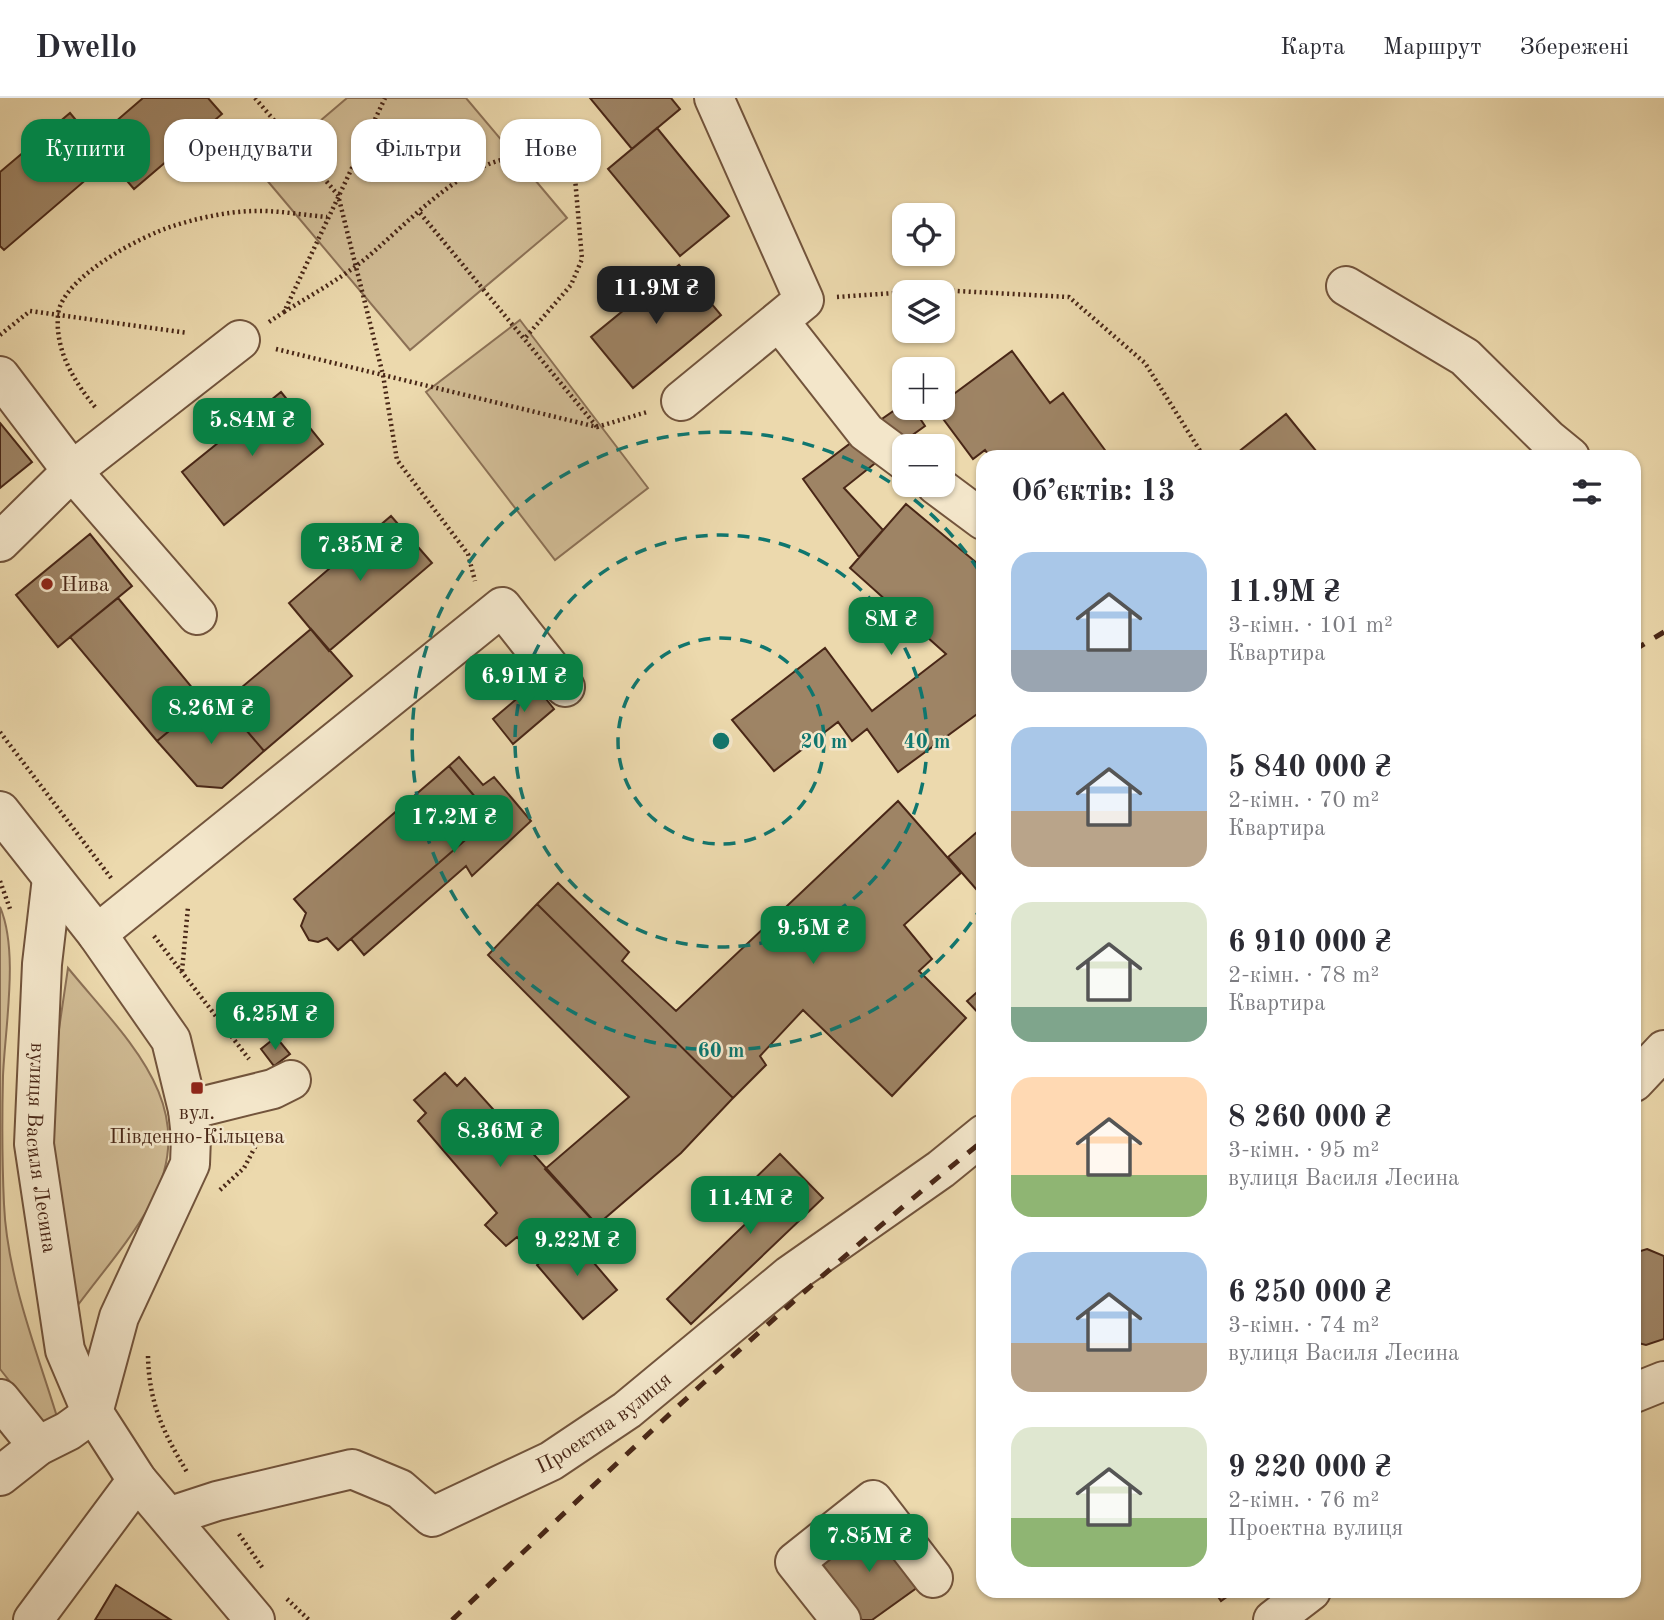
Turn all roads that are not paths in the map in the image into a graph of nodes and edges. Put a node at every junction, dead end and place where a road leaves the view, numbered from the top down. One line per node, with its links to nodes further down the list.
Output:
1 (714, 98): 3 (street)
2 (1346, 286): 7 (street)
3 (791, 310): 6 (street); 8 (street)
4 (240, 340): 9 (street)
5 (0, 376): 9 (street)
6 (681, 401)
7 (1561, 450)
8 (892, 451)
9 (72, 471): 12 (street); 13 (street)
10 (952, 497): 11 (street)
11 (976, 515)
12 (0, 542)
13 (197, 615)
14 (565, 687): 17 (street)
15 (0, 811): 16 (street)
16 (52, 878): 17 (street); 26 (street, вулиця Василя Лесина)
17 (97, 934): 21 (street)
18 (1664, 1050): 19 (street)
19 (1641, 1075)
20 (291, 1080): 21 (street)
21 (188, 1110): 26 (street)
22 (976, 1141): 30 (street, Проектна вулиця)
23 (1664, 1381): 24 (street)
24 (1641, 1390)
25 (0, 1399): 27 (street)
26 (93, 1413): 27 (street); 29 (street, вулиця Василя Лесина)
27 (38, 1446): 28 (street)
28 (0, 1476)
29 (137, 1480): 30 (street, вулиця Василя Лесина); 33 (street)
30 (171, 1516): 34 (street, вулиця Василя Лесина)
31 (933, 1578): 35 (street)
32 (1302, 1598): 36 (street)
33 (33, 1620)
34 (255, 1620)
35 (841, 1620)
36 (1273, 1620)

